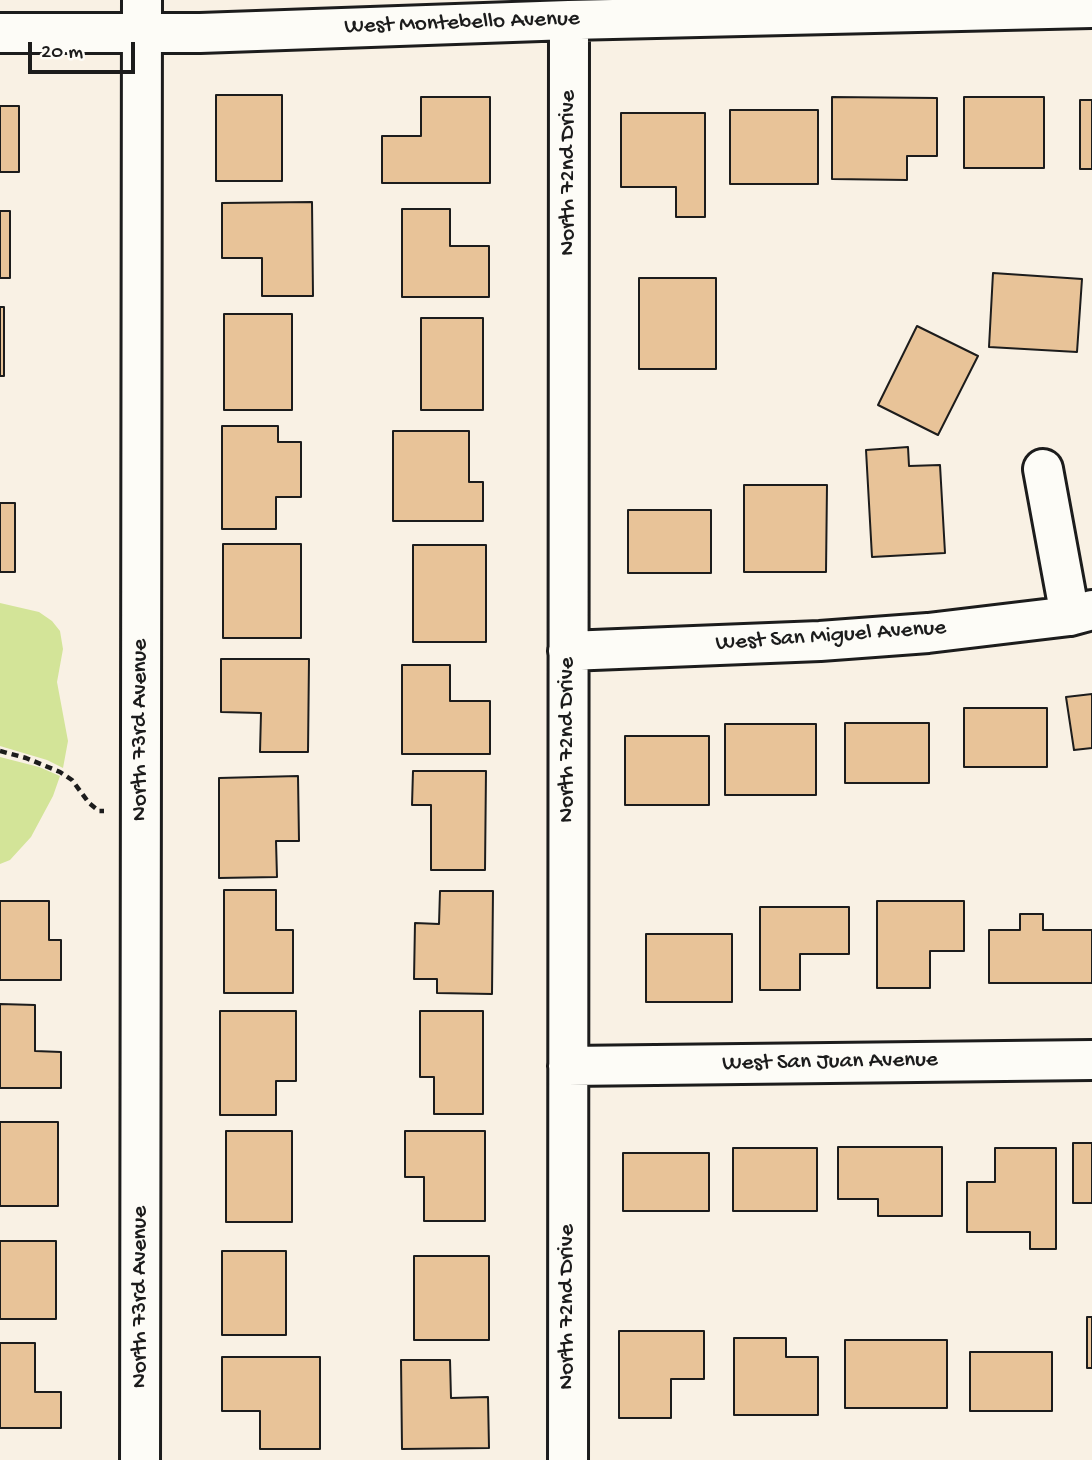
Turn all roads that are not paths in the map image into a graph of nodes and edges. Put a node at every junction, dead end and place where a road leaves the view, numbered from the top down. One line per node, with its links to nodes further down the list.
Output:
1 (1092, 8): 3 (street, West Montebello Avenue)
2 (142, 16): 3 (street, West Montebello Avenue); 4 (street, West Montebello Avenue); 10 (street, North 73rd Avenue)
3 (569, 20): 7 (street, North 72nd Drive)
4 (0, 33)
5 (1043, 469): 6 (street)
6 (1081, 613): 7 (street, West San Miguel Avenue)
7 (568, 651): 9 (street, North 72nd Drive)
8 (1092, 1060): 9 (street, West San Juan Avenue)
9 (568, 1066): 11 (street, North 72nd Drive)
10 (140, 1460)
11 (568, 1460)

